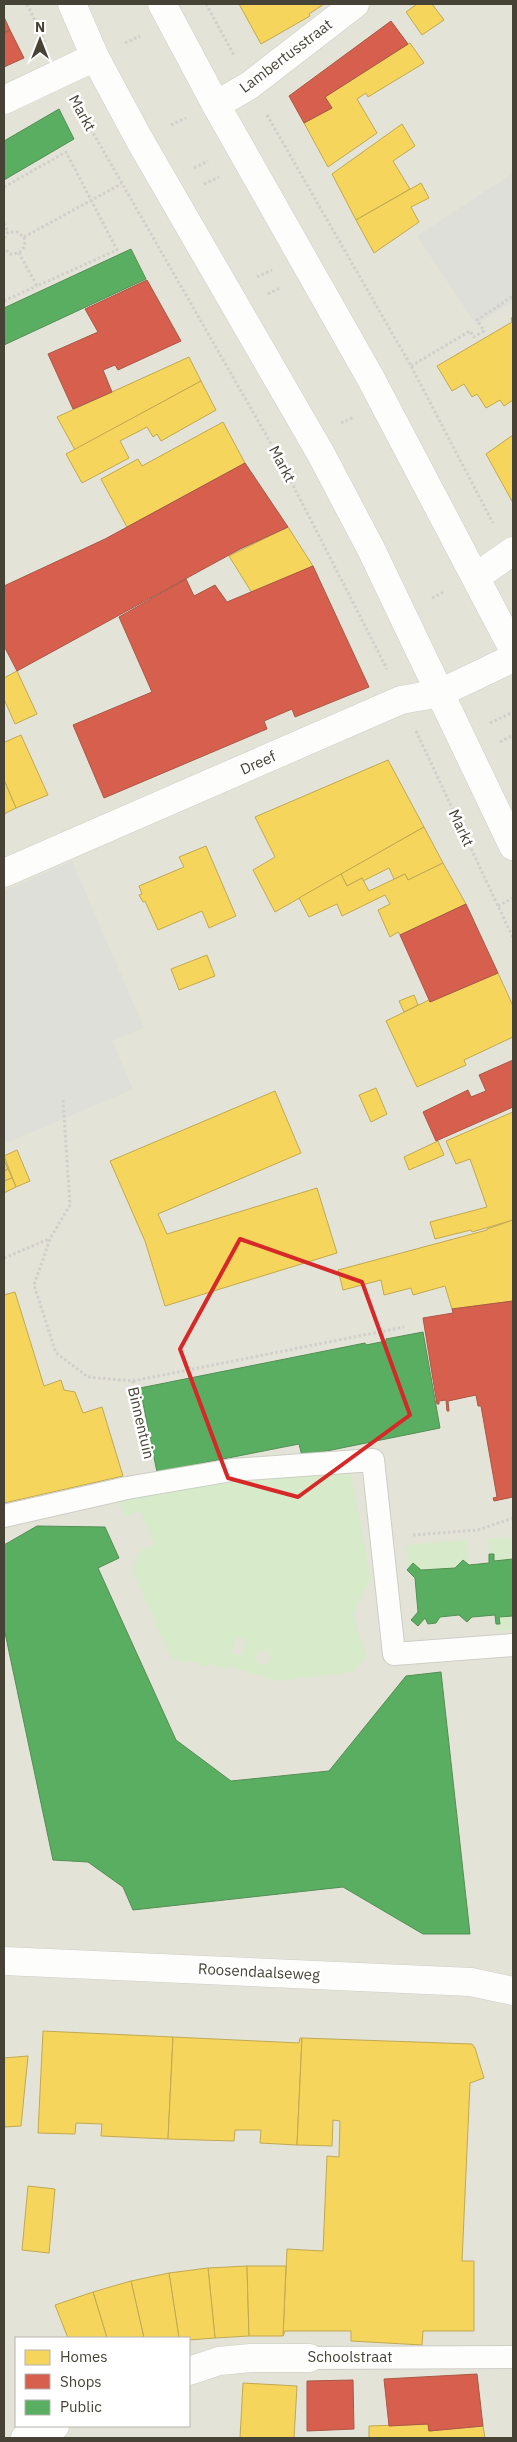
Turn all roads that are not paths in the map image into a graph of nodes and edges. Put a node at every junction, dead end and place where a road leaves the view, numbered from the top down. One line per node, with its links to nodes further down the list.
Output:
1 (72, 4): 4 (street)
2 (162, 4): 6 (street)
3 (355, 4): 6 (street, Lambertusstraat)
4 (95, 57): 5 (street); 11 (street)
5 (4, 100)
6 (216, 105): 8 (street)
7 (511, 552): 8 (street)
8 (476, 577): 9 (street)
9 (513, 649)
10 (513, 658): 11 (street, Dreef)
11 (440, 693): 12 (street); 13 (street, Dreef)
12 (513, 846)
13 (4, 873)
14 (4, 1516): 15 (street)
15 (513, 1645)
16 (4, 1961): 17 (street, Roosendaalseweg)
17 (513, 1991)
18 (513, 2357): 19 (street, Schoolstraat)
19 (308, 2358): 20 (street, Schoolstraat)
20 (190, 2371)
21 (52, 2427): 22 (street)
22 (25, 2438)

